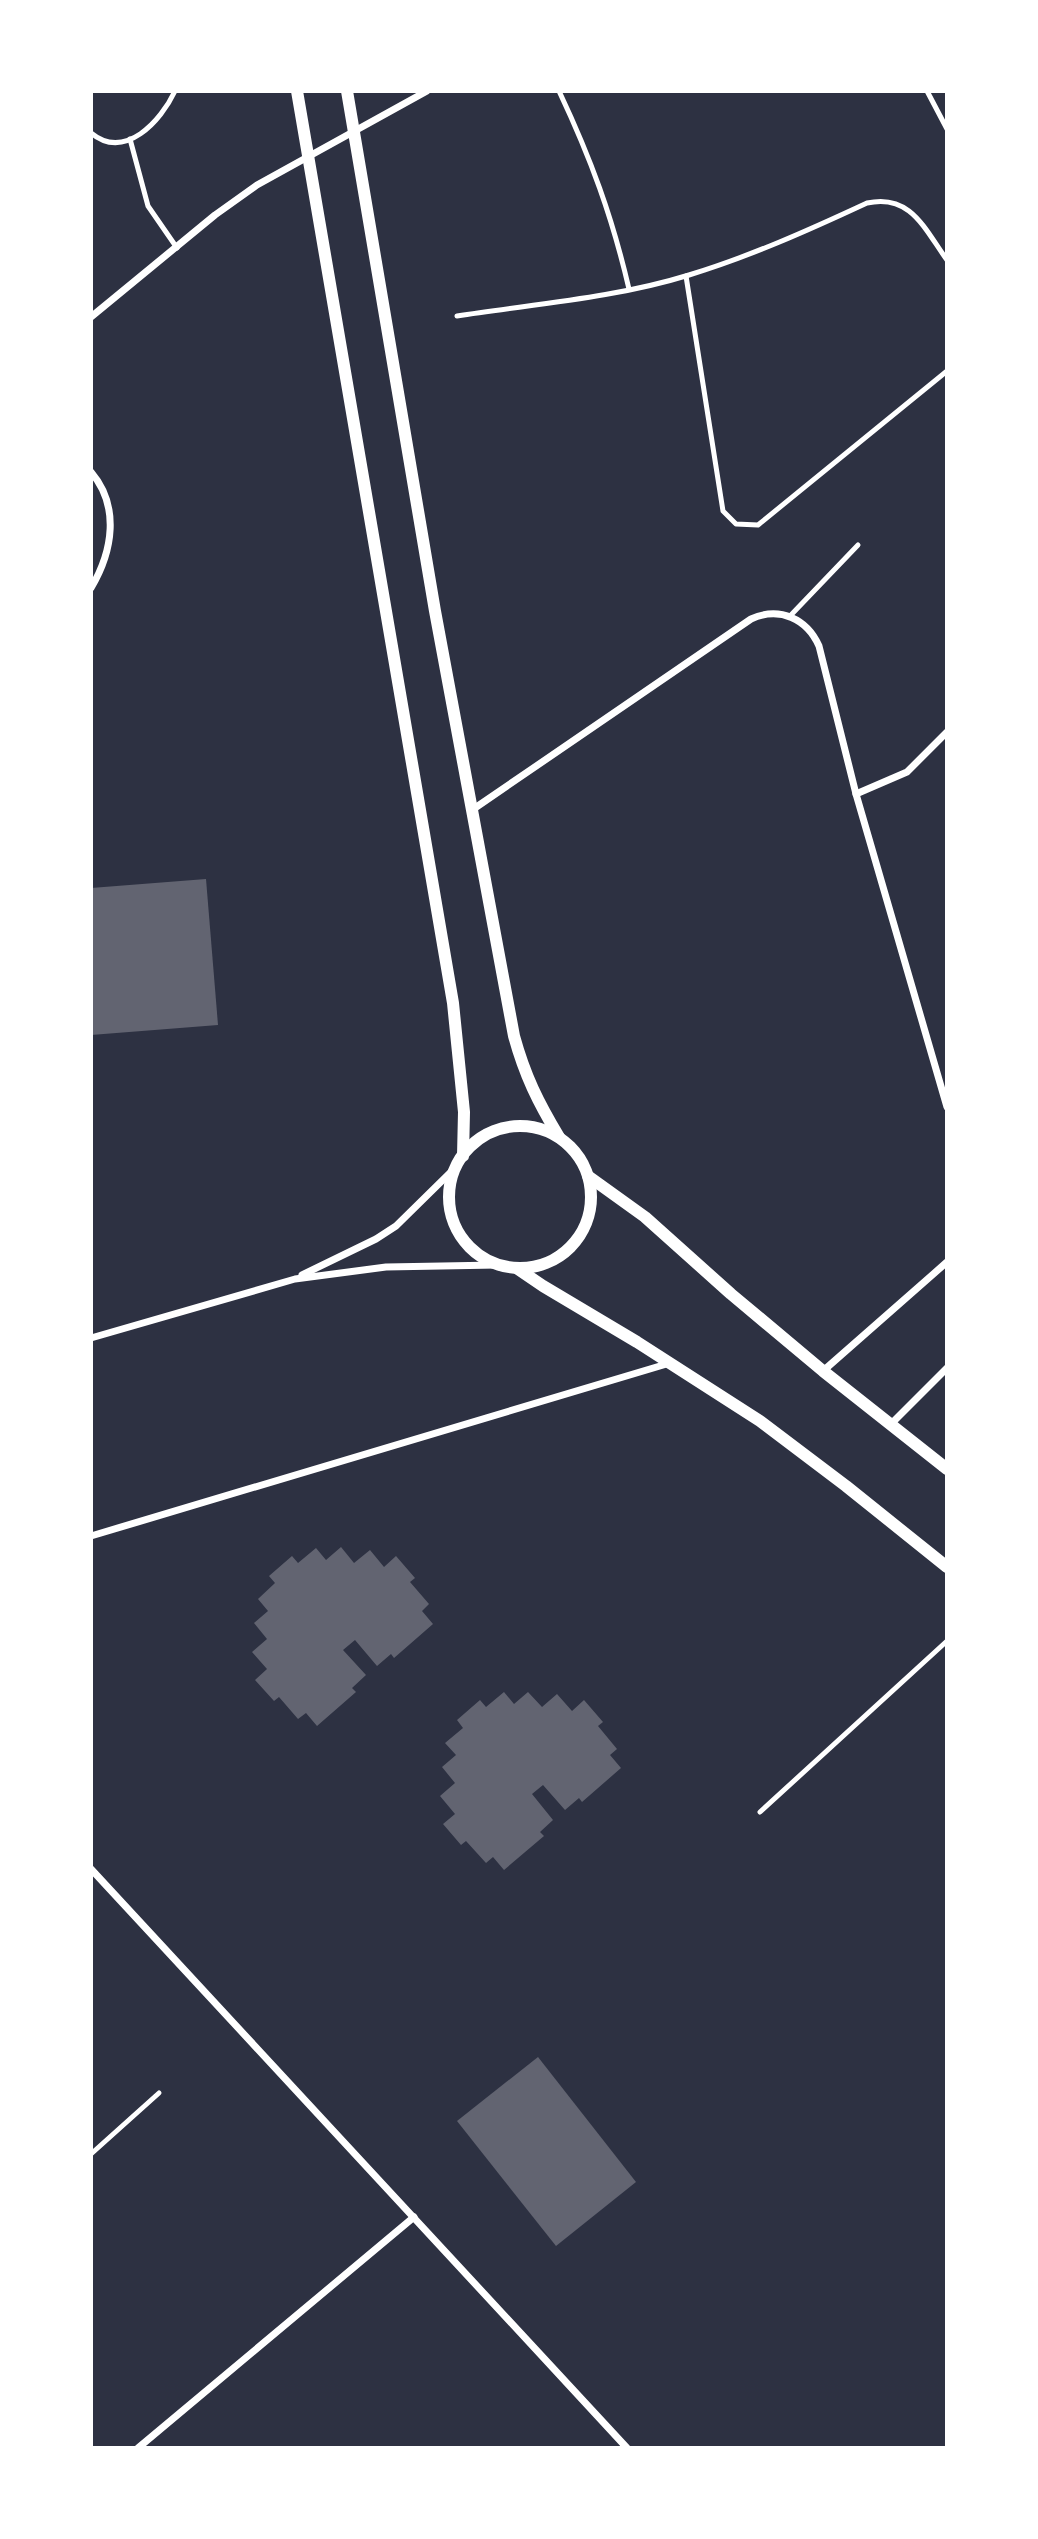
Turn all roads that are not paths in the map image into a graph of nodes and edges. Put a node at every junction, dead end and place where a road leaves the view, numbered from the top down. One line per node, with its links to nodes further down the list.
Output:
1 (175, 91): 10 (lane)
2 (297, 91): 11 (street)
3 (346, 91): 9 (street)
4 (427, 91): 9 (street)
5 (559, 91): 15 (lane)
6 (927, 91): 7 (lane)
7 (947, 129)
8 (91, 133): 10 (lane)
9 (354, 133): 11 (street); 25 (street)
10 (130, 139): 12 (lane)
11 (308, 155): 12 (street); 28 (street)
12 (177, 248): 17 (street)
13 (947, 260): 14 (lane)
14 (686, 276): 15 (lane); 18 (lane)
15 (629, 289): 16 (lane)
16 (457, 316)
17 (91, 317)
18 (947, 371)
19 (91, 472): 21 (street)
20 (858, 545): 22 (lane)
21 (91, 588)
22 (790, 616): 24 (street); 25 (street)
23 (947, 732): 24 (street)
24 (856, 794): 26 (street)
25 (472, 810): 27 (street)
26 (947, 1107)
27 (559, 1137): 28 (street); 30 (street)
28 (463, 1156): 29 (street)
29 (455, 1168): 32 (street); 34 (street)
30 (588, 1176): 33 (street); 38 (street)
31 (947, 1262): 38 (street)
32 (497, 1265): 33 (street); 34 (street)
33 (518, 1269): 36 (street)
34 (295, 1279): 35 (street)
35 (91, 1338)
36 (671, 1363): 41 (street); 42 (street)
37 (947, 1368): 39 (street)
38 (822, 1371): 39 (street)
39 (891, 1424): 40 (street)
40 (947, 1469)
41 (91, 1536)
42 (947, 1567)
43 (947, 1641): 44 (lane)
44 (760, 1812)
45 (91, 1869): 48 (street)
46 (159, 2092): 47 (lane)
47 (91, 2154)
48 (414, 2217): 49 (street); 50 (street)
49 (138, 2448)
50 (627, 2448)

